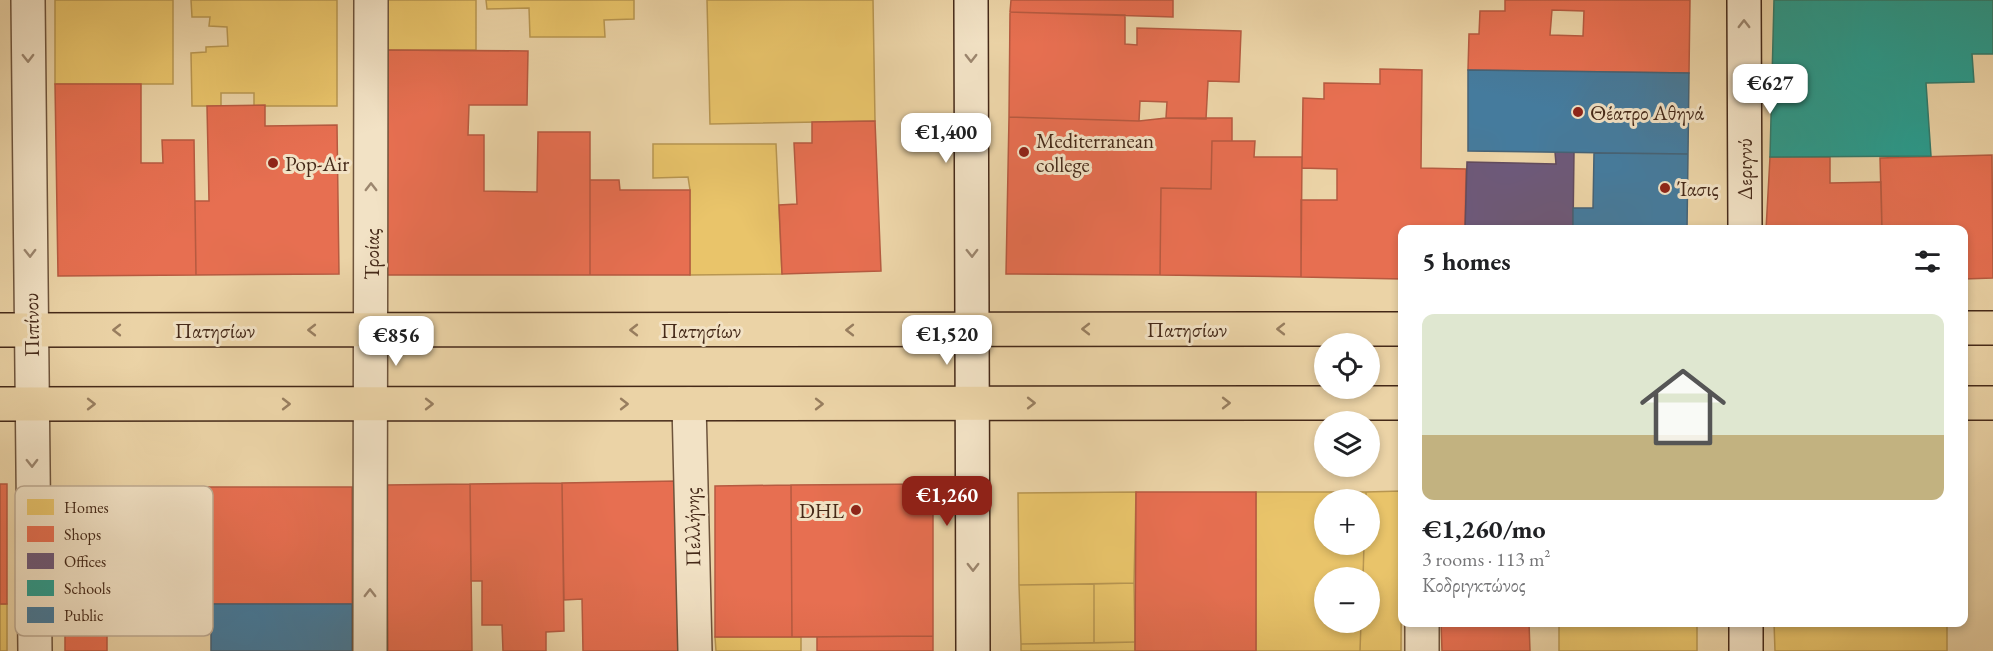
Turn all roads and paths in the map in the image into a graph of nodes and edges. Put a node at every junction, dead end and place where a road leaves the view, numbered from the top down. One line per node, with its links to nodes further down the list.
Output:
1 (28, 0): 10 (street, Πιπίνου, one-way to 10)
2 (371, 0): 11 (street, Τροίας, one-way to 2)
3 (971, 0): 8 (street, one-way to 8)
4 (1744, 0): 5 (street, Δεριγνύ, one-way to 4)
5 (1745, 225)
6 (1968, 328): 7 (main road)
7 (1993, 328)
8 (972, 329): 9 (main road, Πατησίων, one-way to 8); 11 (main road, Πατησίων, one-way to 11); 12 (street)
9 (1398, 329)
10 (16, 330): 11 (main road, Πατησίων, one-way to 10); 16 (street, Πιπίνου)
11 (371, 330): 17 (street, Τροίας)
12 (972, 403): 18 (main road, one-way to 12); 19 (main road, one-way to 19); 27 (street, one-way to 27)
13 (1968, 403): 14 (main road)
14 (1993, 403)
15 (0, 404): 16 (main road)
16 (32, 404): 17 (main road, one-way to 17); 20 (street, Πιπίνου, one-way to 20)
17 (370, 404): 18 (main road, one-way to 18); 25 (street, Τροίας, one-way to 17)
18 (689, 404): 26 (street, Πελλήνης)
19 (1398, 404)
20 (33, 486)
21 (1422, 627): 28 (street)
22 (1746, 627): 29 (street)
23 (35, 636): 24 (street, Πιπίνου, one-way to 24)
24 (35, 651)
25 (370, 651)
26 (695, 651)
27 (973, 651)
28 (1422, 651)
29 (1746, 651)

